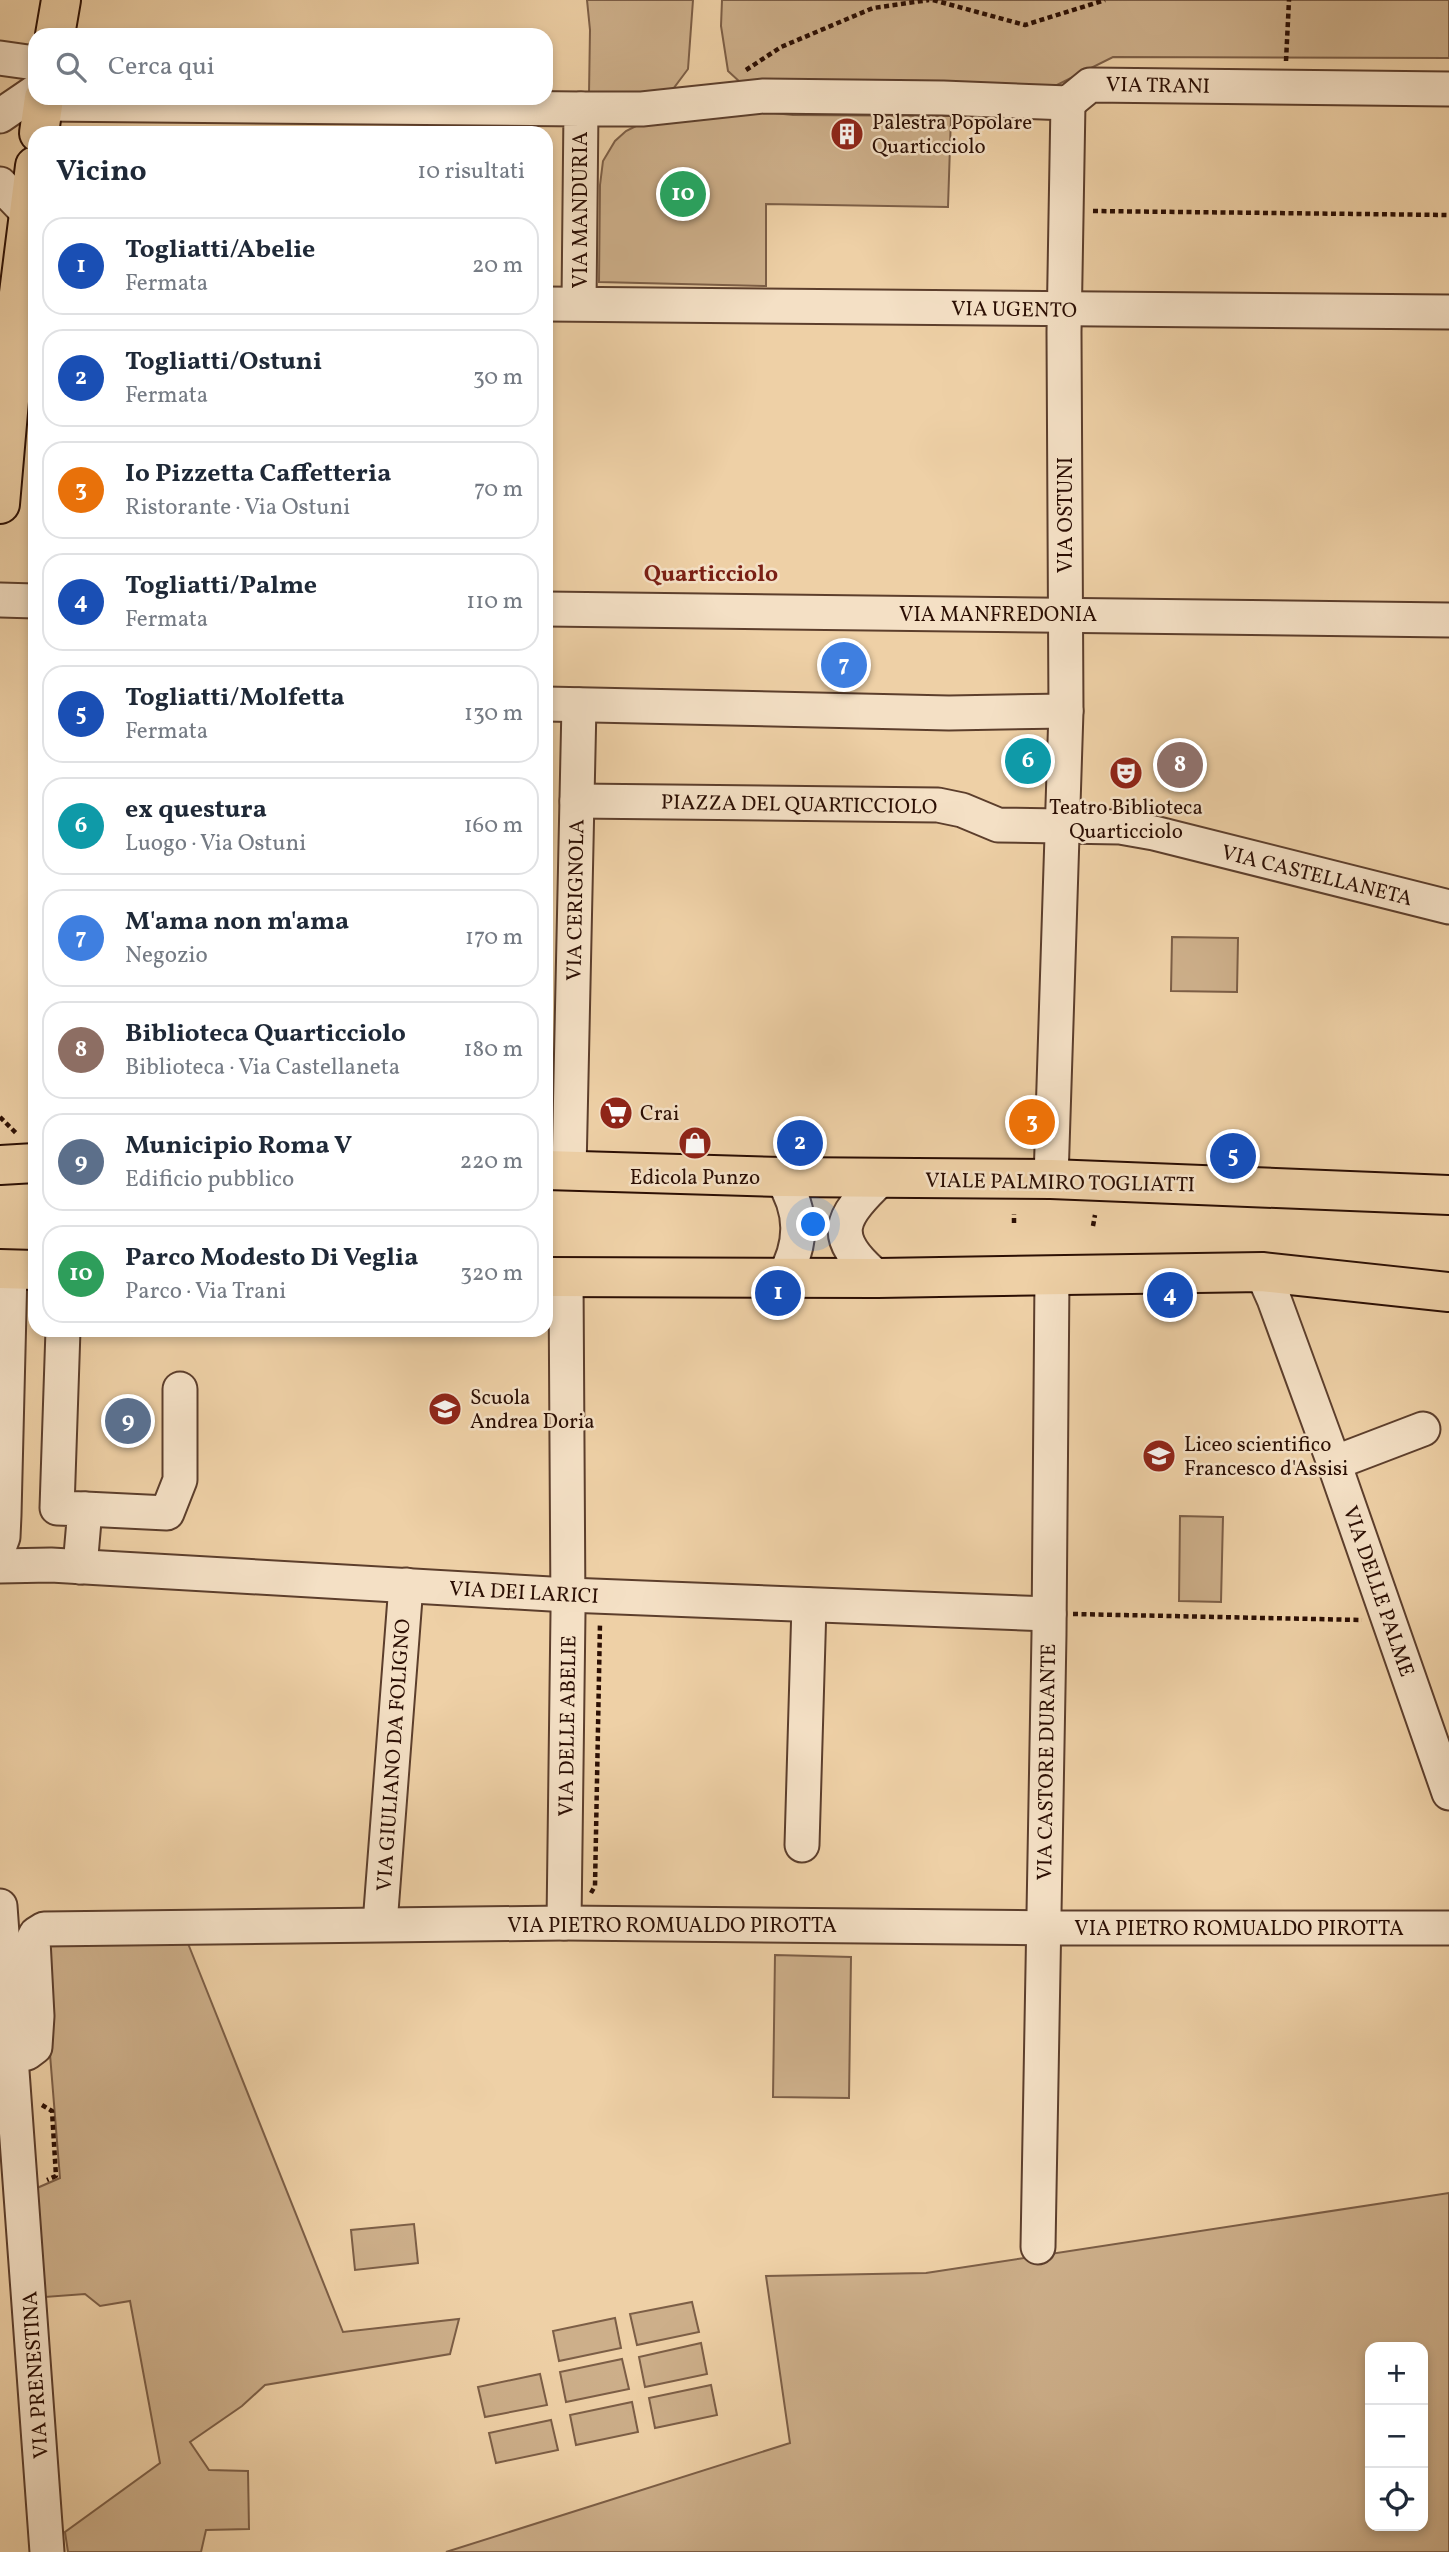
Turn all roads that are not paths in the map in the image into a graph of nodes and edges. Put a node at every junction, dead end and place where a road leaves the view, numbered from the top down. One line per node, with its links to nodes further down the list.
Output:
1 (61, 0): 2 (main road)
2 (56, 28)
3 (0, 58): 4 (street)
4 (28, 61)
5 (1449, 89): 6 (street, VIA TRANI)
6 (1068, 103): 8 (street); 16 (street, VIA OSTUNI)
7 (40, 107): 9 (street); 10 (street, VIA MANDURIA)
8 (580, 109): 10 (street, VIA MANDURIA); 14 (street, VIA MANDURIA)
9 (0, 116)
10 (316, 119)
11 (0, 184): 12 (street)
12 (28, 213)
13 (28, 223): 18 (main road)
14 (579, 303): 15 (street, VIA UGENTO); 16 (street, VIA UGENTO)
15 (553, 304)
16 (1065, 310): 17 (street, VIA UGENTO); 22 (street, VIA OSTUNI)
17 (1449, 312)
18 (0, 504)
19 (0, 600): 20 (street)
20 (28, 601)
21 (553, 609): 22 (street, VIA MANFREDONIA)
22 (1065, 615): 23 (street, VIA MANFREDONIA); 26 (street, VIA OSTUNI)
23 (1449, 620)
24 (553, 704): 25 (street)
25 (579, 705): 26 (street); 27 (street, VIA CERIGNOLA)
26 (1066, 711): 28 (street, VIA OSTUNI)
27 (577, 801): 28 (street, PIAZZA DEL QUARTICCIOLO); 30 (street, VIA CERIGNOLA)
28 (1061, 827): 29 (street, VIA CASTELLANETA); 33 (street, VIA OSTUNI)
29 (1449, 907)
30 (558, 1170): 31 (main road, VIALE PALMIRO TOGLIATTI)
31 (781, 1177): 32 (main road, VIALE PALMIRO TOGLIATTI); 39 (street)
32 (881, 1179): 33 (main road, VIALE PALMIRO TOGLIATTI); 40 (street)
33 (1051, 1179): 34 (main road, VIALE PALMIRO TOGLIATTI)
34 (1449, 1195)
35 (15, 1270): 42 (street)
36 (1262, 1272): 38 (main road); 41 (main road); 46 (street, VIA DELLE PALME)
37 (556, 1277): 39 (main road); 52 (street, VIA DELLE ABELIE)
38 (1052, 1277): 40 (main road); 54 (street, VIA CASTORE DURANTE)
39 (783, 1278): 40 (main road)
40 (878, 1278)
41 (1449, 1292)
42 (22, 1310): 48 (street)
43 (63, 1337): 47 (street)
44 (180, 1389): 47 (street)
45 (1423, 1429): 46 (street)
46 (1334, 1463): 55 (street, VIA DELLE PALME)
47 (71, 1509): 48 (street); 50 (street)
48 (2, 1530)
49 (0, 1566): 50 (street, VIA DEI LARICI)
50 (80, 1567): 51 (street, VIA DEI LARICI)
51 (405, 1585): 52 (street, VIA DEI LARICI); 59 (street, VIA GIULIANO DA FOLIGNO)
52 (568, 1595): 53 (street, VIA DEI LARICI); 58 (street, VIA DELLE ABELIE)
53 (809, 1605): 54 (street, VIA DEI LARICI); 56 (street)
54 (1056, 1614): 60 (street, VIA CASTORE DURANTE)
55 (1449, 1793)
56 (802, 1845)
57 (0, 1906): 62 (street, VIA PRENESTINA)
58 (564, 1923): 59 (street, VIA PIETRO ROMUALDO PIROTTA); 60 (street, VIA PIETRO ROMUALDO PIROTTA)
59 (380, 1924): 62 (street, VIA PIETRO ROMUALDO PIROTTA)
60 (1043, 1928): 61 (street, VIA PIETRO ROMUALDO PIROTTA); 63 (street, VIA CASTORE DURANTE)
61 (1449, 1928)
62 (12, 2056): 64 (street, VIA PRENESTINA)
63 (1038, 2247)
64 (47, 2552)

